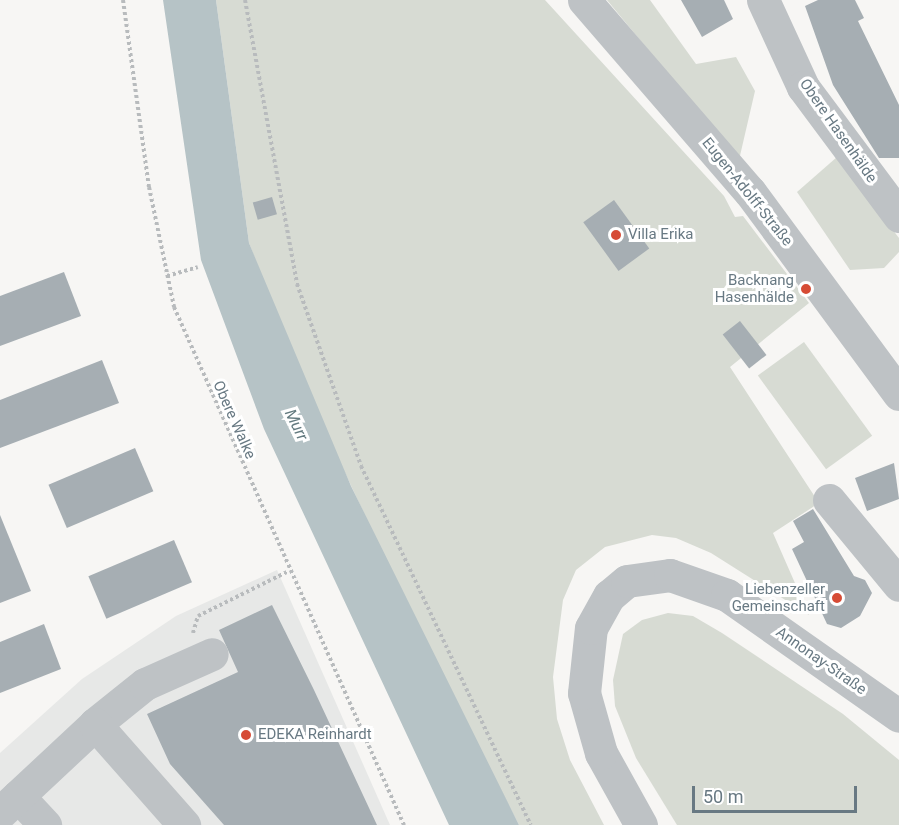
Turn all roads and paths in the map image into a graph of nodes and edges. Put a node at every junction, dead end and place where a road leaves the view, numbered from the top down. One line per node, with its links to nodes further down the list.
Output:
1 (123, 0): 7 (path, Obere Walke)
2 (245, 0): 20 (path)
3 (584, 0): 8 (street, Eugen-Adolff-Straße)
4 (768, 3): 5 (street, Obere Hasenhälde)
5 (899, 216)
6 (198, 267): 7 (path)
7 (167, 276): 10 (path, Obere Walke)
8 (898, 390)
9 (830, 500): 11 (street)
10 (289, 571): 13 (path); 19 (path, Obere Walke)
11 (899, 585)
12 (212, 654): 13 (street)
13 (182, 667): 15 (street)
14 (897, 710): 21 (street, Annonay-Straße)
15 (95, 724): 16 (street); 18 (street)
16 (9, 804): 17 (street)
17 (45, 825)
18 (184, 825)
19 (404, 825)
20 (531, 825)
21 (641, 825)

